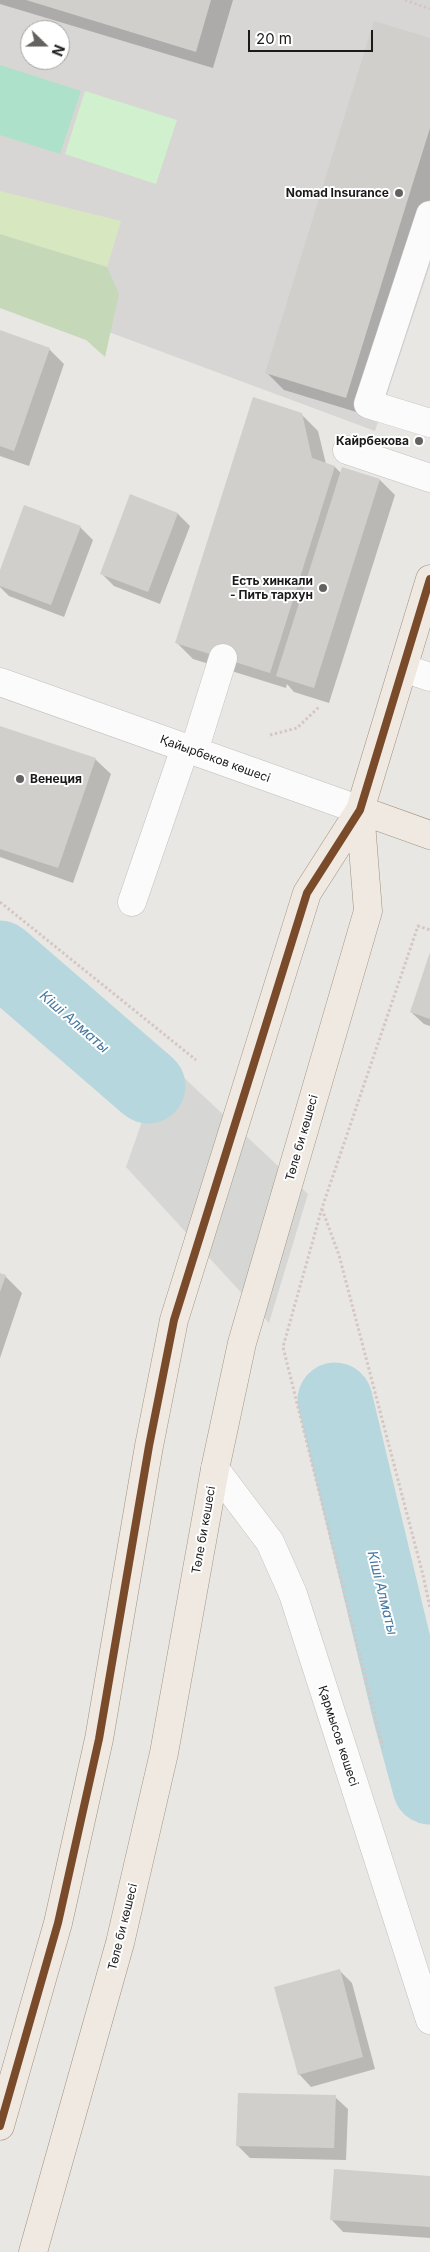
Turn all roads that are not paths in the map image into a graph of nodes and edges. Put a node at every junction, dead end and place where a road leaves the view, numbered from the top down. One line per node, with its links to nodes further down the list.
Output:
1 (430, 215): 2 (street)
2 (430, 423)
3 (347, 450): 4 (street)
4 (430, 478)
5 (430, 579): 7 (main road, Төле би көшесі)
6 (223, 658): 10 (street)
7 (403, 668): 8 (street); 11 (main road, Төле би көшесі)
8 (430, 677)
9 (0, 682): 10 (street, Қайырбеков көшесі)
10 (189, 750): 11 (street, Қайырбеков көшесі); 13 (street)
11 (360, 810): 12 (main road, Қайырбеков көшесі); 14 (main road, Төле би көшесі); 16 (main road, Төле би көшесі)
12 (430, 835)
13 (132, 902)
14 (214, 1469): 15 (street, Қармысов көшесі); 17 (main road, Төле би көшесі)
15 (430, 2020)
16 (0, 2126)
17 (33, 2252)

